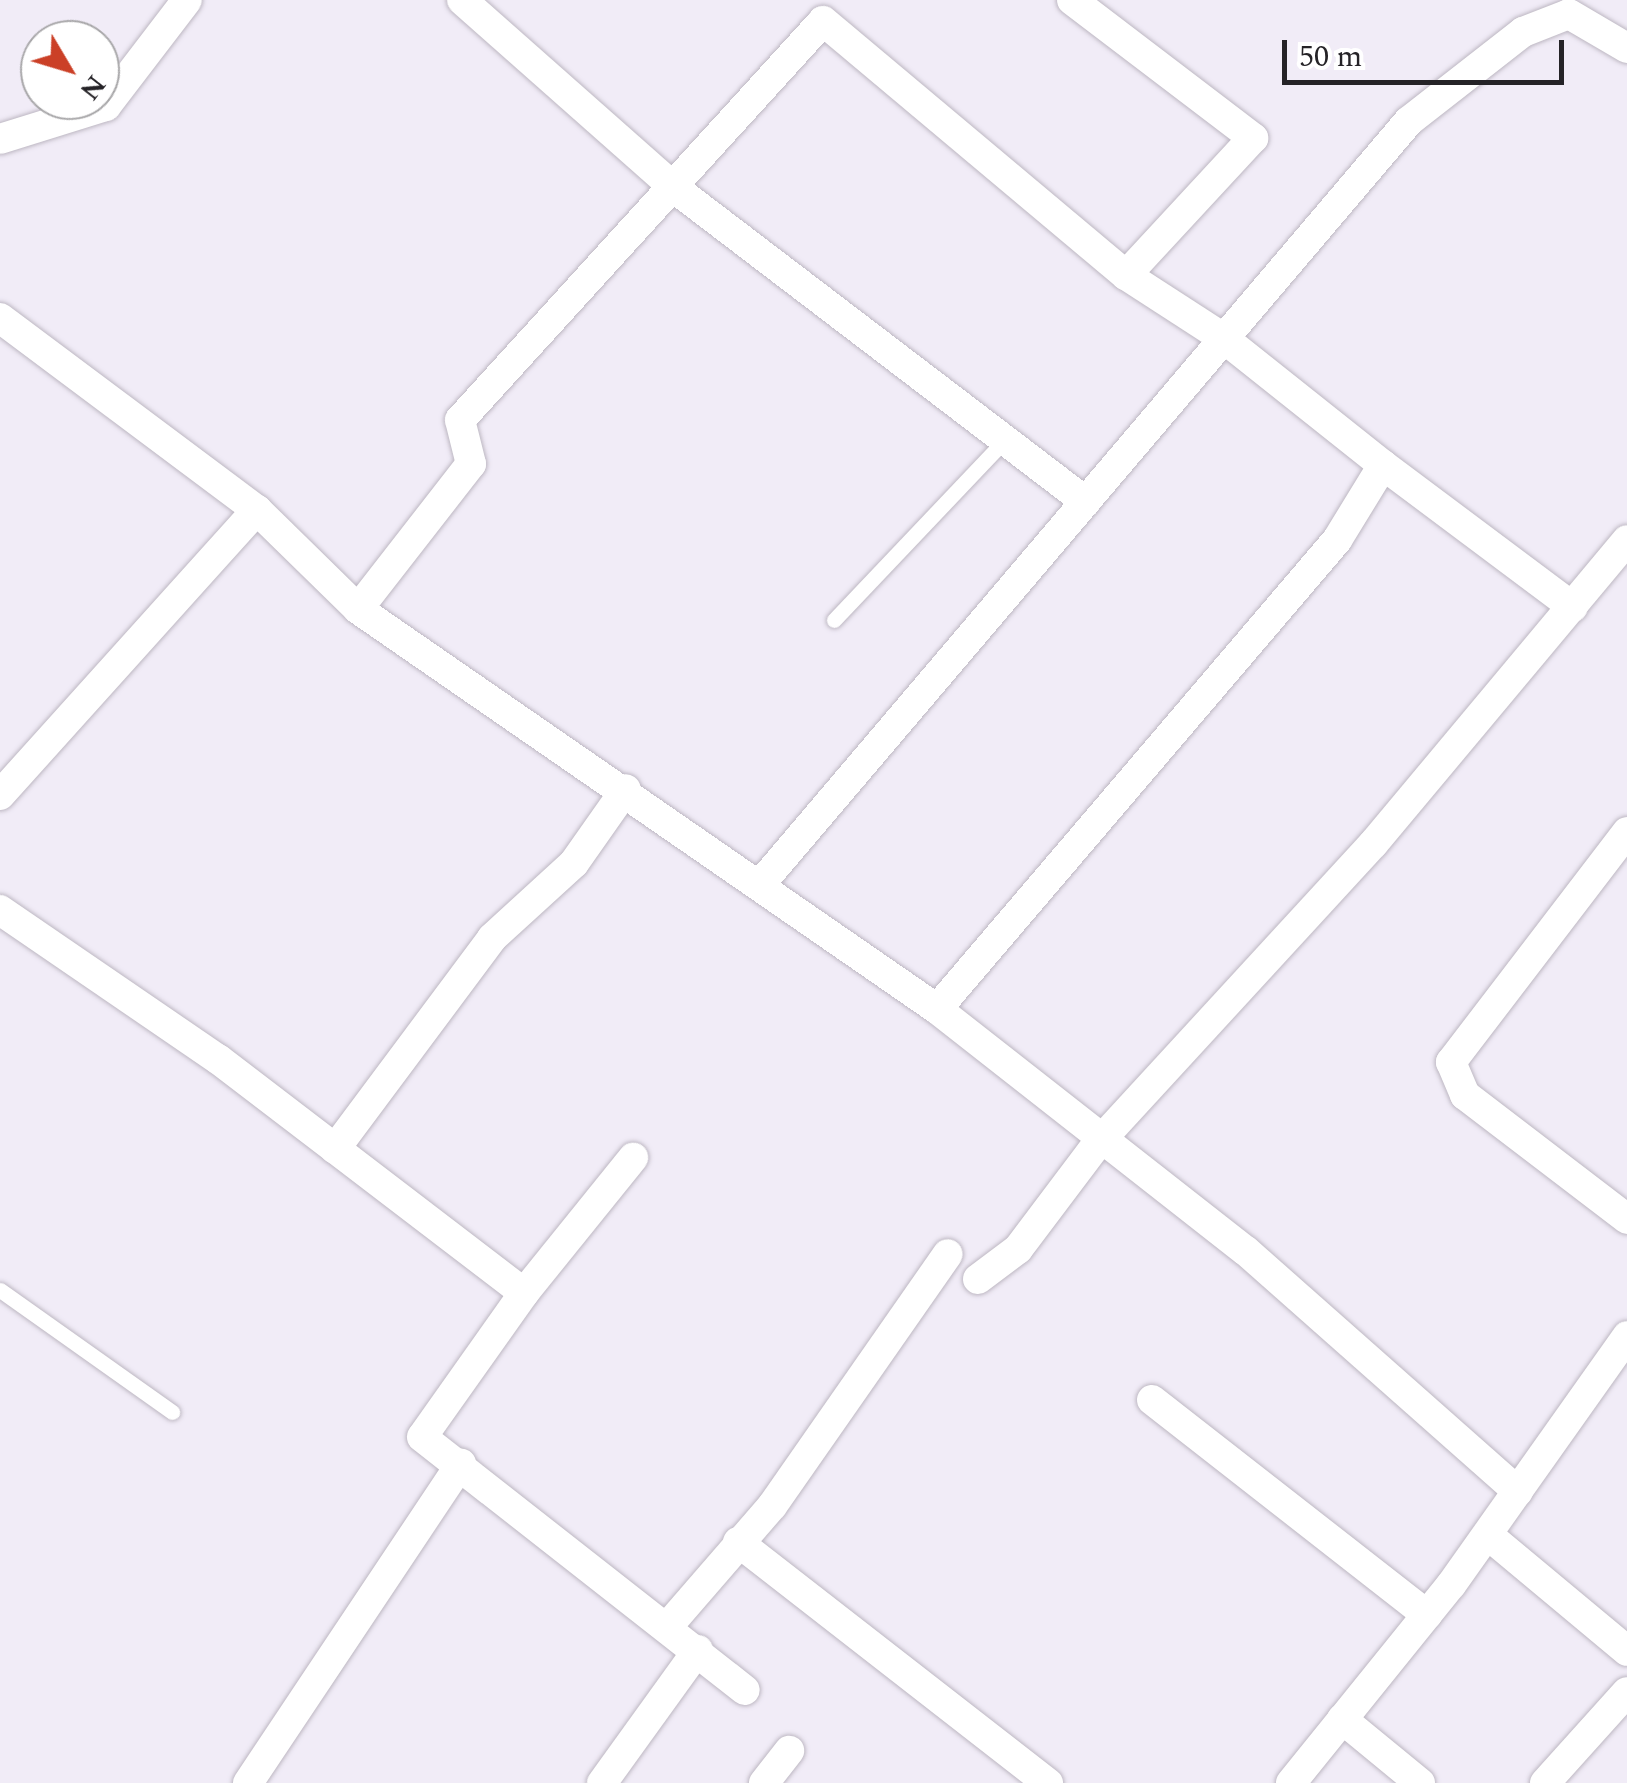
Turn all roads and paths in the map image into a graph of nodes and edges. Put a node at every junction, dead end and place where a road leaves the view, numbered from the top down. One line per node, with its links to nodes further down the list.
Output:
1 (187, 0): 8 (street)
2 (462, 0): 9 (street)
3 (845, 0): 6 (street)
4 (1072, 0): 10 (street)
5 (1570, 7): 7 (street); 12 (street)
6 (823, 21): 9 (street); 10 (street)
7 (1627, 48)
8 (0, 139)
9 (673, 188): 13 (street); 19 (street)
10 (1126, 275): 12 (street)
11 (0, 318): 16 (street)
12 (1222, 336): 14 (street); 15 (street)
13 (1004, 440): 15 (street); 20 (lane)
14 (1383, 464): 18 (street); 26 (street)
15 (1086, 502): 24 (street)
16 (257, 510): 19 (street); 22 (street)
17 (1627, 540): 18 (street)
18 (1573, 607): 27 (street)
19 (358, 608): 21 (street)
20 (834, 620)
21 (626, 790): 24 (street); 28 (street)
22 (0, 794)
23 (1627, 832): 30 (street)
24 (763, 881): 26 (street)
25 (0, 910): 28 (street)
26 (937, 1009): 27 (street)
27 (1098, 1144): 32 (street); 39 (street)
28 (335, 1149): 34 (street)
29 (634, 1158): 34 (street)
30 (1627, 1220)
31 (948, 1254): 41 (street)
32 (978, 1279)
33 (0, 1290): 37 (lane)
34 (524, 1293): 38 (street)
35 (1627, 1336): 39 (street)
36 (1152, 1400): 42 (street)
37 (172, 1412)
38 (461, 1464): 43 (street); 50 (street)
39 (1518, 1492): 40 (street)
40 (1488, 1534): 42 (street); 45 (street)
41 (738, 1542): 43 (street); 53 (street)
42 (1427, 1615): 48 (street)
43 (668, 1626): 44 (street)
44 (698, 1650): 46 (street); 51 (street)
45 (1627, 1651)
46 (746, 1690)
47 (1627, 1692): 56 (street)
48 (1342, 1719): 54 (street); 55 (street)
49 (788, 1751): 52 (street)
50 (248, 1783)
51 (602, 1783)
52 (764, 1783)
53 (1048, 1783)
54 (1290, 1783)
55 (1420, 1783)
56 (1545, 1783)

